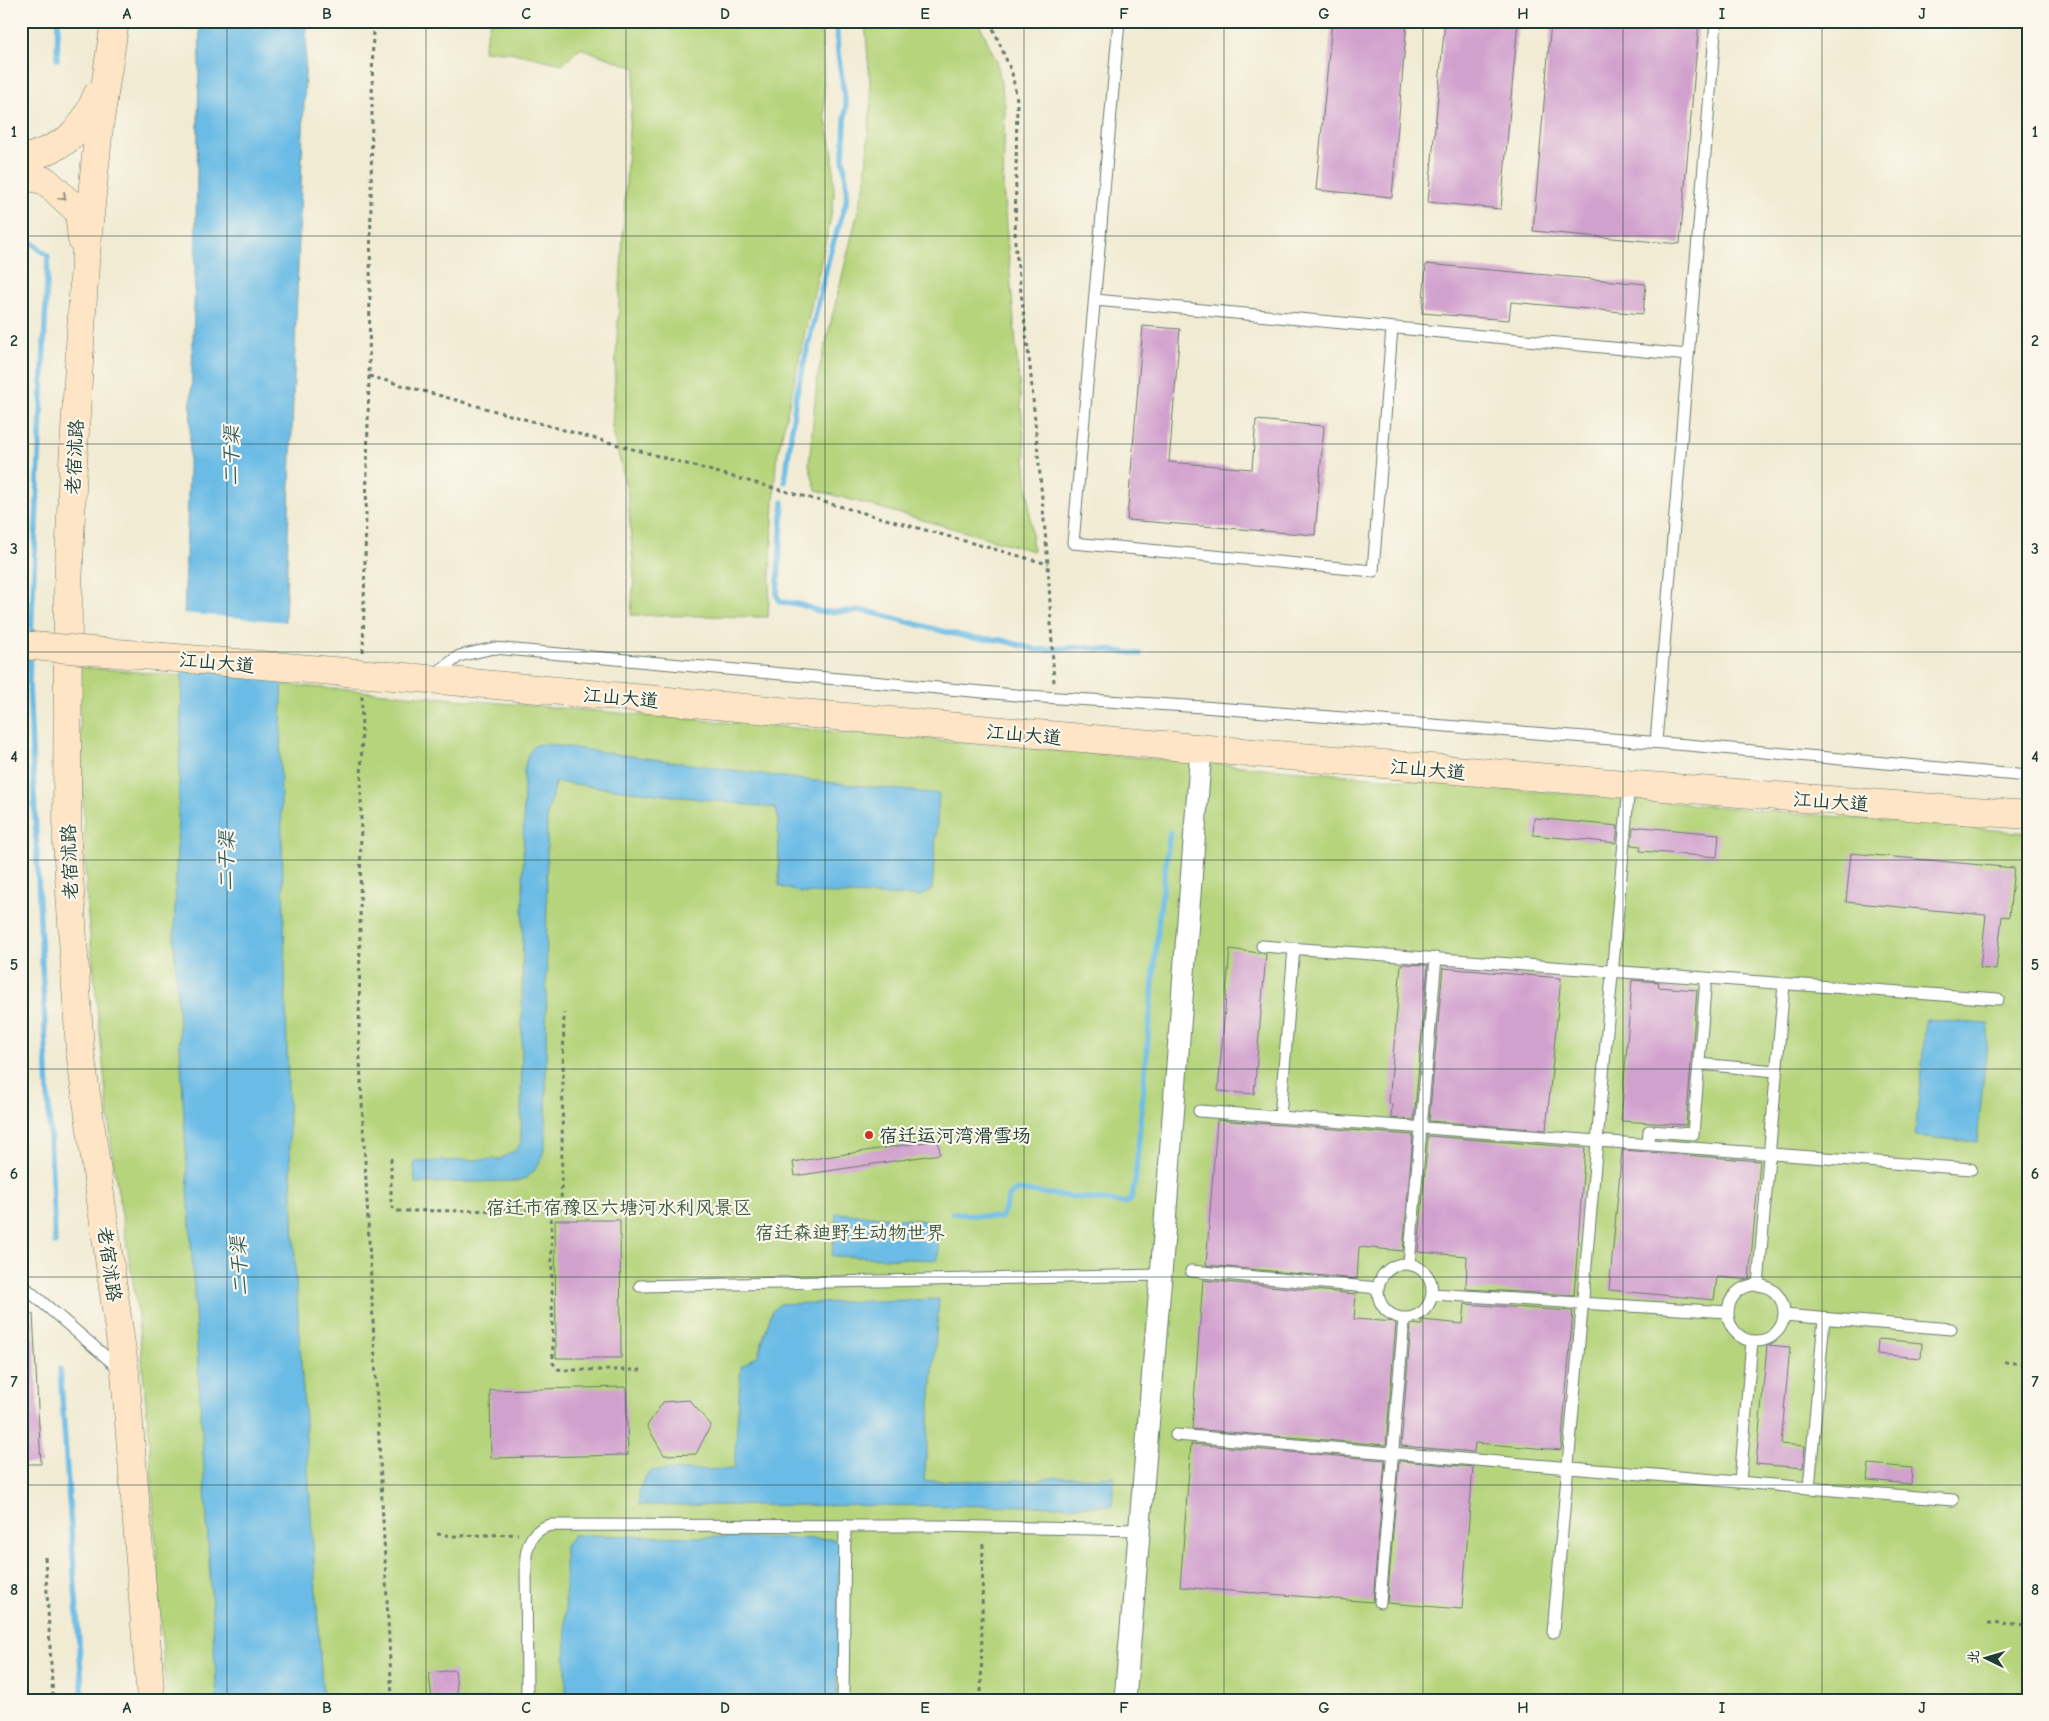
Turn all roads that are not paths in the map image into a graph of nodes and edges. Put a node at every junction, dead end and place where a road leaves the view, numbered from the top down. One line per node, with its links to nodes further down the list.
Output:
1 (1119, 21): 8 (lane)
2 (1716, 21): 10 (lane)
3 (114, 31): 4 (main road, 老宿沭路); 5 (main road)
4 (99, 127): 6 (main road); 7 (main road, 老宿沭路)
5 (21, 160)
6 (21, 175): 7 (main road, one-way to 7)
7 (86, 263): 49 (main road, 老宿沭路)
8 (1095, 300): 9 (lane); 9 (lane)
9 (1392, 328): 10 (lane)
10 (1688, 355): 13 (lane)
11 (21, 645): 12 (main road, 江山大道, bridge)
12 (429, 679): 13 (lane); 14 (main road, 江山大道)
13 (1656, 742): 15 (lane)
14 (1201, 750): 16 (main road, 江山大道); 36 (street)
15 (2028, 776)
16 (1629, 786): 17 (main road, 江山大道); 21 (lane)
17 (2028, 815)
18 (1262, 946): 19 (lane)
19 (1294, 948): 20 (lane); 28 (lane)
20 (1436, 958): 21 (lane); 29 (lane)
21 (1610, 971): 22 (lane); 30 (lane)
22 (1706, 978): 23 (lane); 25 (lane)
23 (1784, 984): 24 (lane); 26 (lane)
24 (1998, 999)
25 (1699, 1064): 26 (lane); 31 (lane)
26 (1776, 1071): 32 (lane)
27 (1199, 1111): 28 (lane)
28 (1280, 1117): 29 (lane)
29 (1422, 1127): 30 (lane); 34 (lane)
30 (1596, 1141): 31 (lane); 42 (lane)
31 (1648, 1144): 32 (lane)
32 (1769, 1154): 33 (lane); 38 (lane)
33 (1971, 1169)
34 (1410, 1264): 40 (lane); 41 (lane)
35 (1190, 1272): 40 (lane)
36 (1161, 1275): 39 (lane); 57 (street)
37 (21, 1284): 49 (lane)
38 (1758, 1285): 43 (lane); 44 (lane)
39 (640, 1286)
40 (1378, 1288): 45 (lane)
41 (1432, 1294): 42 (lane); 45 (lane)
42 (1582, 1303): 43 (lane); 52 (lane)
43 (1728, 1312): 48 (lane)
44 (1784, 1315): 46 (lane); 48 (lane)
45 (1404, 1318): 51 (lane)
46 (1824, 1318): 47 (lane); 54 (lane)
47 (1951, 1329)
48 (1752, 1341): 53 (lane)
49 (125, 1373): 60 (main road, 老宿沭路)
50 (1176, 1435): 51 (lane)
51 (1392, 1453): 52 (lane); 58 (lane)
52 (1567, 1467): 53 (lane); 59 (lane)
53 (1740, 1482): 54 (lane)
54 (1809, 1488): 55 (lane)
55 (1953, 1500)
56 (845, 1525): 57 (lane); 61 (lane); 62 (lane)
57 (1140, 1530): 63 (street)
58 (1380, 1602)
59 (1553, 1632)
60 (151, 1700)
61 (527, 1700)
62 (842, 1700)
63 (1126, 1700)

